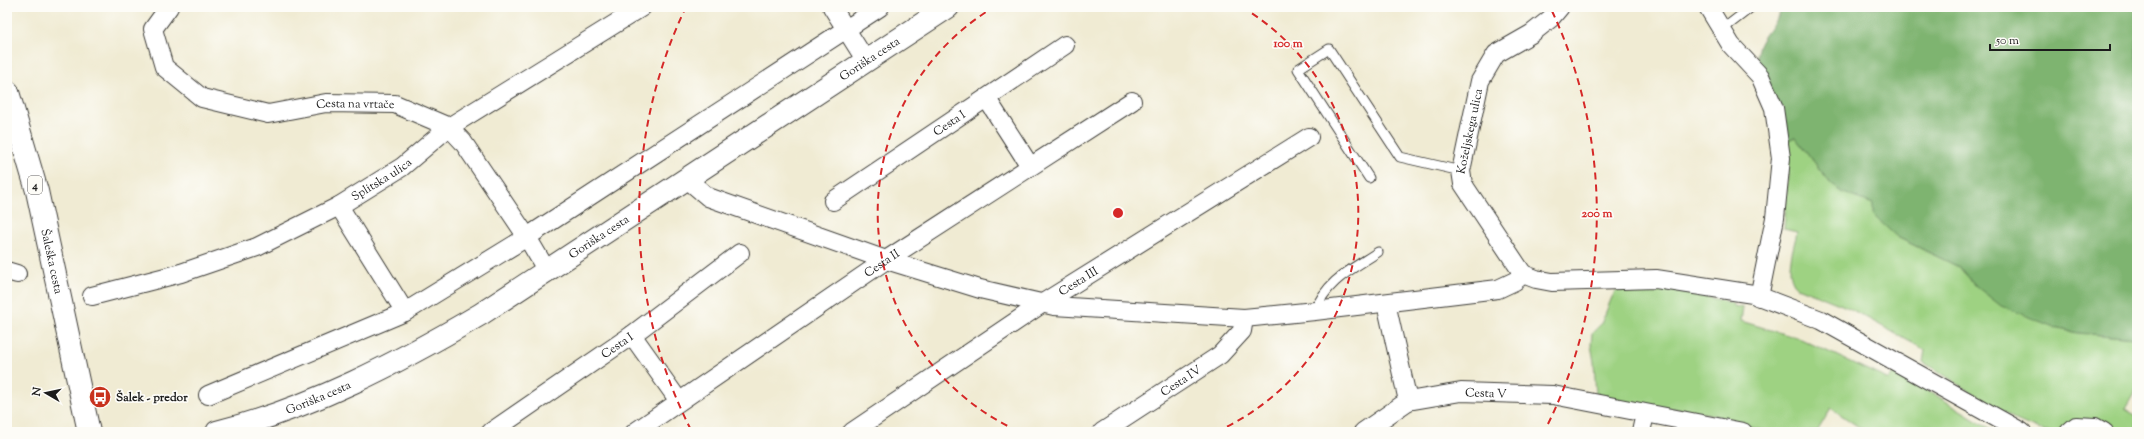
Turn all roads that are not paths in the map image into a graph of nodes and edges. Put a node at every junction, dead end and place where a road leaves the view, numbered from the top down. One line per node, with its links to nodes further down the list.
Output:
1 (169, 7): 16 (street, Cesta na vrtače)
2 (642, 7): 16 (street, Splitska ulica)
3 (832, 7): 9 (street)
4 (880, 7): 9 (street)
5 (948, 7): 12 (street, Goriška cesta)
6 (1560, 7): 19 (street, Koželjskega ulica)
7 (1708, 7): 10 (street)
8 (1748, 7): 10 (lane)
9 (846, 29): 12 (street); 24 (street)
10 (1723, 29): 31 (street)
11 (1065, 45): 14 (street, Cesta I)
12 (866, 61): 21 (street, Goriška cesta)
13 (8, 92): 43 (street, Šaleška cesta / 4)
14 (987, 100): 18 (street); 22 (street, Cesta I)
15 (1132, 101): 18 (street, Cesta II)
16 (449, 127): 23 (street, Splitska ulica); 24 (street, Cesta na vrtače)
17 (1309, 137): 32 (street, Cesta III)
18 (1030, 166): 27 (street, Cesta II)
19 (1461, 171): 20 (lane); 29 (street, Koželjskega ulica)
20 (1369, 178)
21 (688, 180): 27 (street); 28 (street, Goriška cesta)
22 (833, 201)
23 (339, 206): 30 (street, Splitska ulica); 34 (street)
24 (527, 237): 28 (street, Cesta na vrtače); 34 (street)
25 (1378, 252): 35 (lane)
26 (740, 253): 37 (street, Cesta I)
27 (886, 260): 32 (street); 39 (street, Cesta II)
28 (547, 271): 42 (street, Goriška cesta)
29 (1523, 274): 31 (street); 33 (street)
30 (92, 296)
31 (1759, 297): 51 (street)
32 (1044, 303): 36 (street); 46 (street, Cesta III)
33 (1386, 303): 35 (street); 40 (street)
34 (405, 312): 38 (street)
35 (1316, 312): 36 (street)
36 (1244, 318): 47 (street, Cesta IV)
37 (632, 335): 39 (street); 44 (street, Cesta I)
38 (208, 395)
39 (679, 400): 45 (street, Cesta II)
40 (1408, 401): 41 (street, Cesta V); 48 (street)
41 (1645, 414): 49 (street); 50 (street, Cesta V)
42 (224, 430)
43 (89, 432)
44 (491, 432)
45 (635, 432)
46 (852, 432)
47 (1102, 432)
48 (1363, 432)
49 (1640, 432)
50 (1743, 432)
51 (2022, 432)
52 (2069, 432): 53 (street)
53 (2104, 432)

